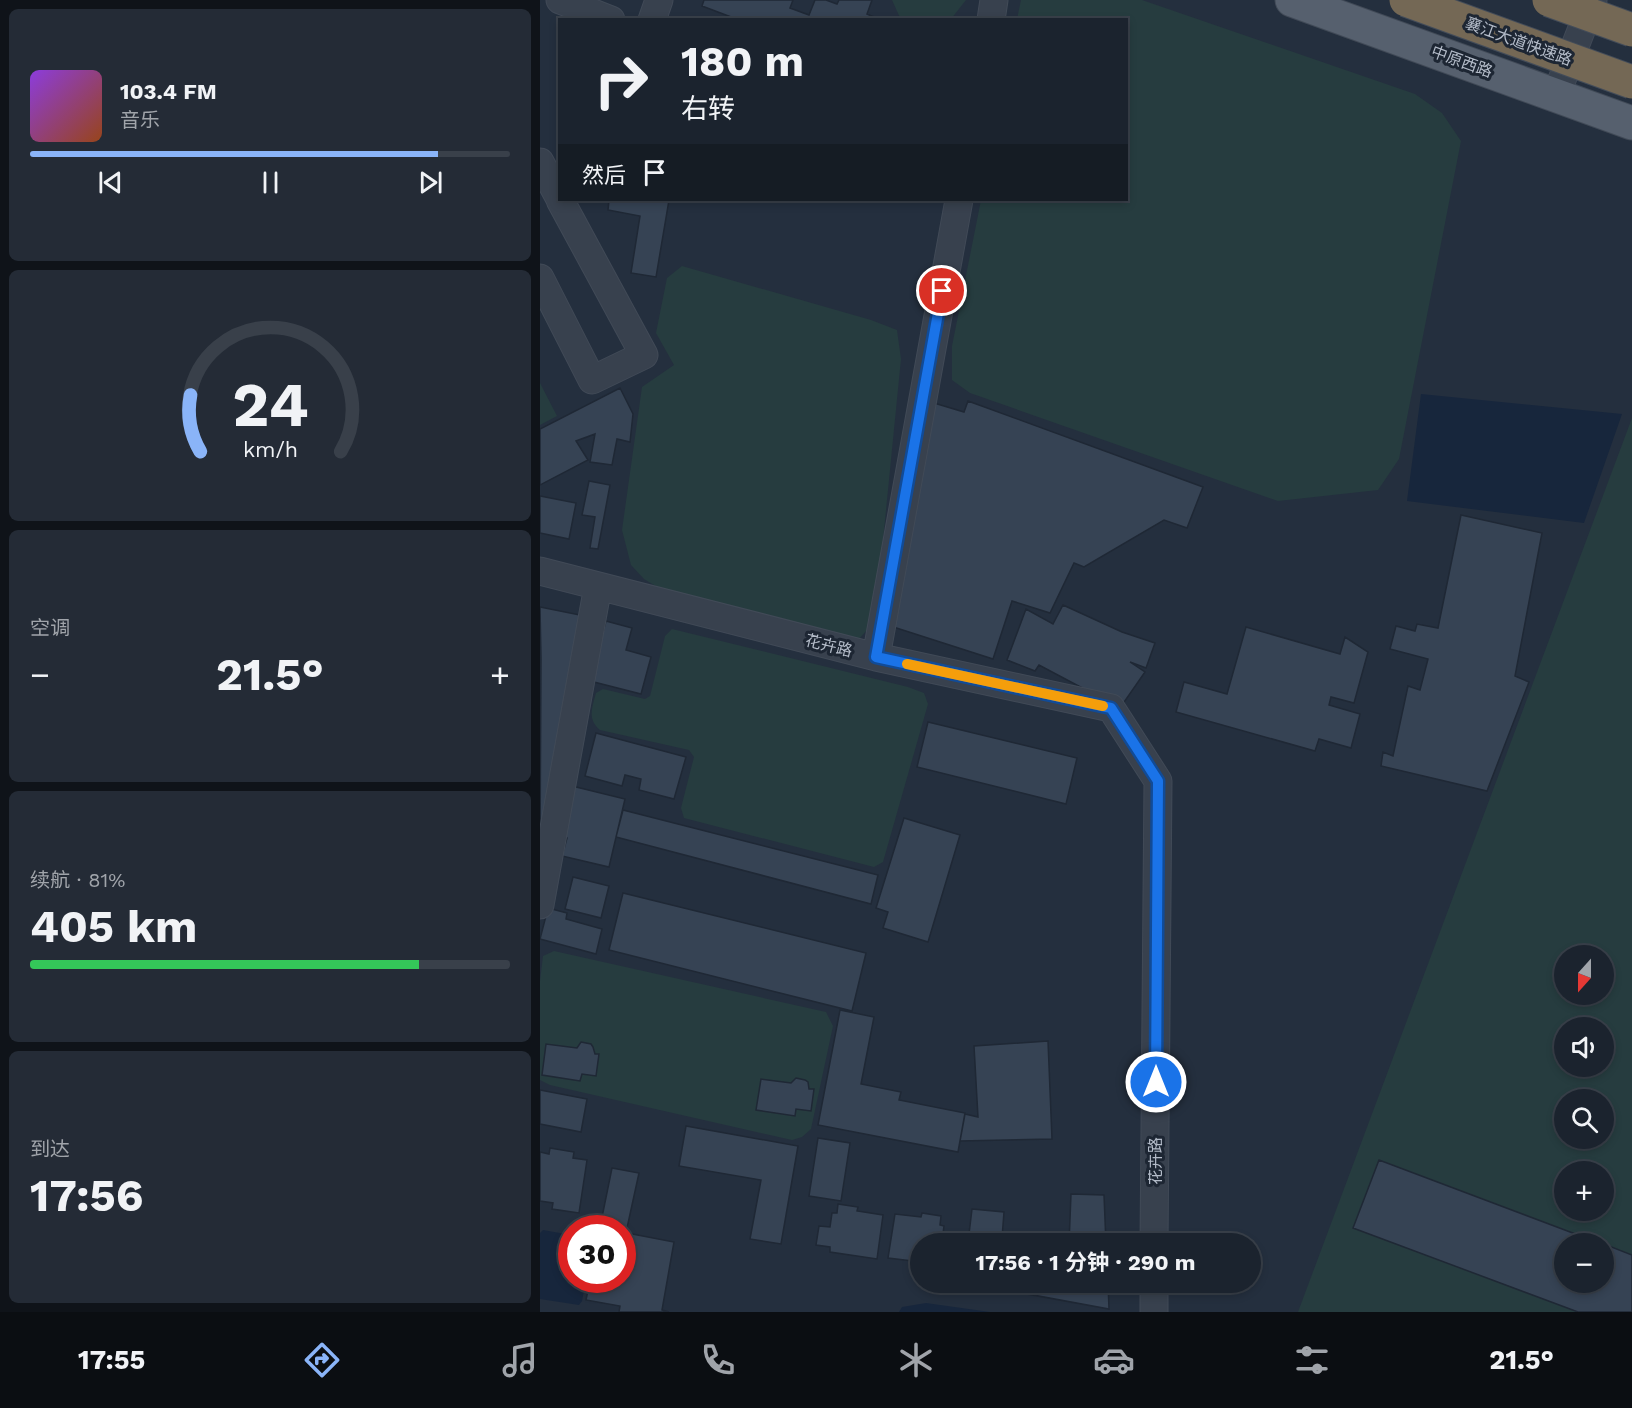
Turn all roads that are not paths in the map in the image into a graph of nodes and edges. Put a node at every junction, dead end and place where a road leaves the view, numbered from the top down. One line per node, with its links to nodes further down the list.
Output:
1 (560, 0): 8 (street)
2 (659, 0): 9 (street)
3 (994, 0): 10 (street)
4 (1292, 0): 13 (main road, 中原西路)
5 (1406, 0): 12 (highway, 襄江大道快速路, bridge)
6 (1549, 0): 11 (highway, bridge)
7 (1593, 0): 13 (street)
8 (606, 18)
9 (653, 18)
10 (991, 18)
11 (1632, 30)
12 (1632, 82)
13 (1556, 95): 14 (main road, 中原西路)
14 (1629, 112)
15 (540, 162): 16 (street)
16 (558, 195)
17 (561, 201): 19 (street)
18 (958, 201): 22 (street)
19 (540, 278)
20 (540, 571): 21 (street, 花卉路)
21 (598, 586): 22 (street, 花卉路); 23 (street)
22 (876, 657): 24 (street, 花卉路)
23 (540, 905)
24 (1154, 1233)
25 (1154, 1293): 26 (street)
26 (1154, 1312)

